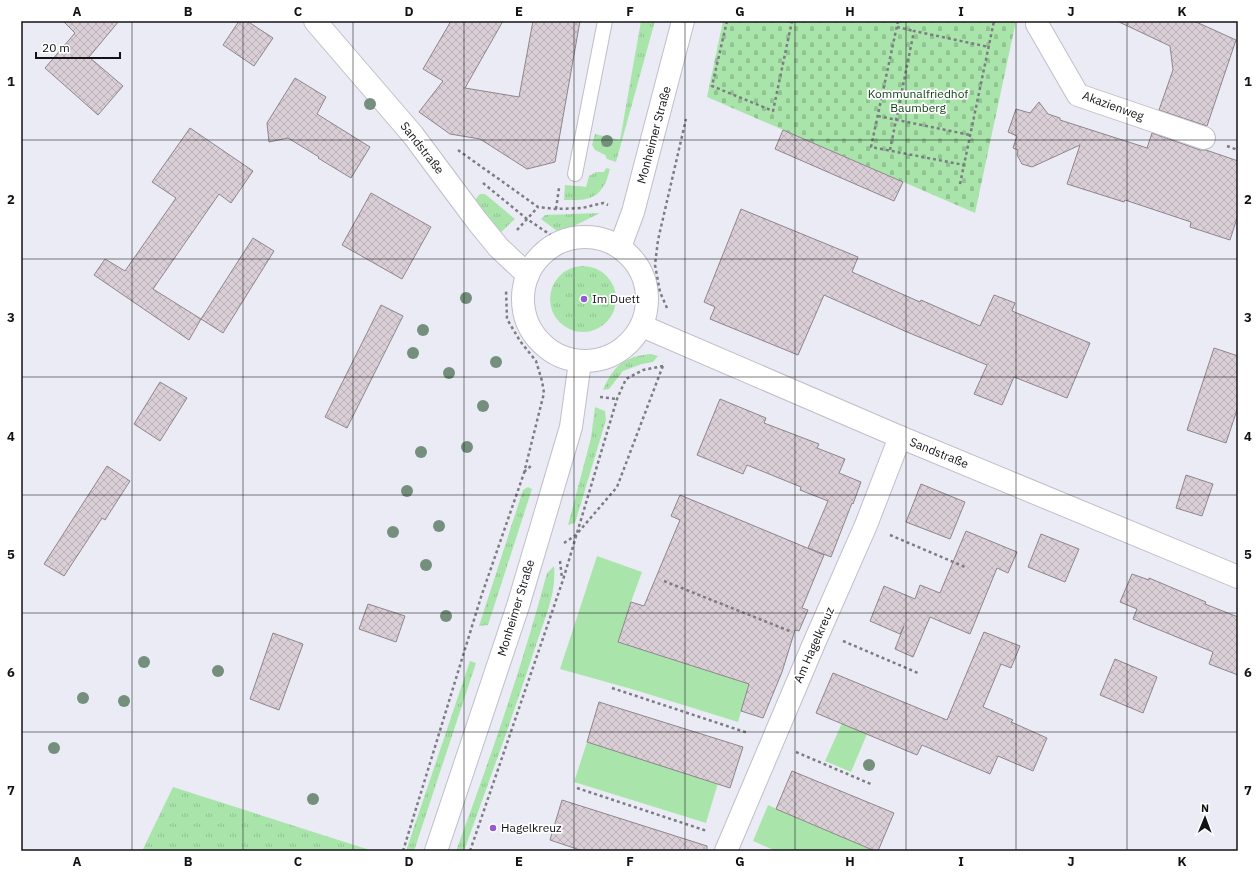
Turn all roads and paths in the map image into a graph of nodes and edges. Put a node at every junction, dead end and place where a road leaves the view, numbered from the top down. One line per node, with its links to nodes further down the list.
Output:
1 (315, 21): 26 (street, Sandstraße)
2 (606, 21): 18 (lane)
3 (683, 21): 25 (street, Monheimer Straße)
4 (727, 21): 5 (path)
5 (792, 21)
6 (898, 21): 9 (path)
7 (994, 21): 11 (path)
8 (1038, 21): 15 (street, Akazienweg)
9 (897, 27): 10 (path); 12 (path)
10 (914, 31): 11 (path); 13 (path)
11 (989, 47): 14 (path)
12 (878, 116): 13 (path); 16 (path)
13 (896, 120): 14 (path); 16 (path)
14 (970, 135): 17 (path)
15 (1204, 138)
16 (890, 150): 17 (path)
17 (964, 165): 20 (path)
18 (575, 174)
19 (478, 179): 24 (path)
20 (960, 184)
21 (603, 203): 22 (path)
22 (538, 207)
23 (663, 220): 28 (path)
24 (560, 242): 25 (street); 26 (street)
25 (620, 247): 29 (street)
26 (528, 275): 30 (street)
27 (506, 290): 44 (path)
28 (668, 312)
29 (642, 326): 30 (street); 31 (street, Sandstraße)
30 (580, 362): 45 (street, Monheimer Straße)
31 (900, 437): 32 (street, Am Hagelkreuz); 35 (street, Sandstraße)
32 (866, 525): 34 (path); 37 (street, Am Hagelkreuz)
33 (576, 536): 33 (path); 46 (path)
34 (965, 567)
35 (1238, 577)
36 (664, 582): 37 (path)
37 (817, 636): 38 (path); 40 (street, Am Hagelkreuz)
38 (918, 673)
39 (612, 688): 40 (path)
40 (772, 741): 41 (path); 43 (street, Am Hagelkreuz)
41 (873, 785)
42 (577, 788): 43 (path)
43 (728, 845)
44 (403, 851)
45 (436, 851)
46 (470, 851)

